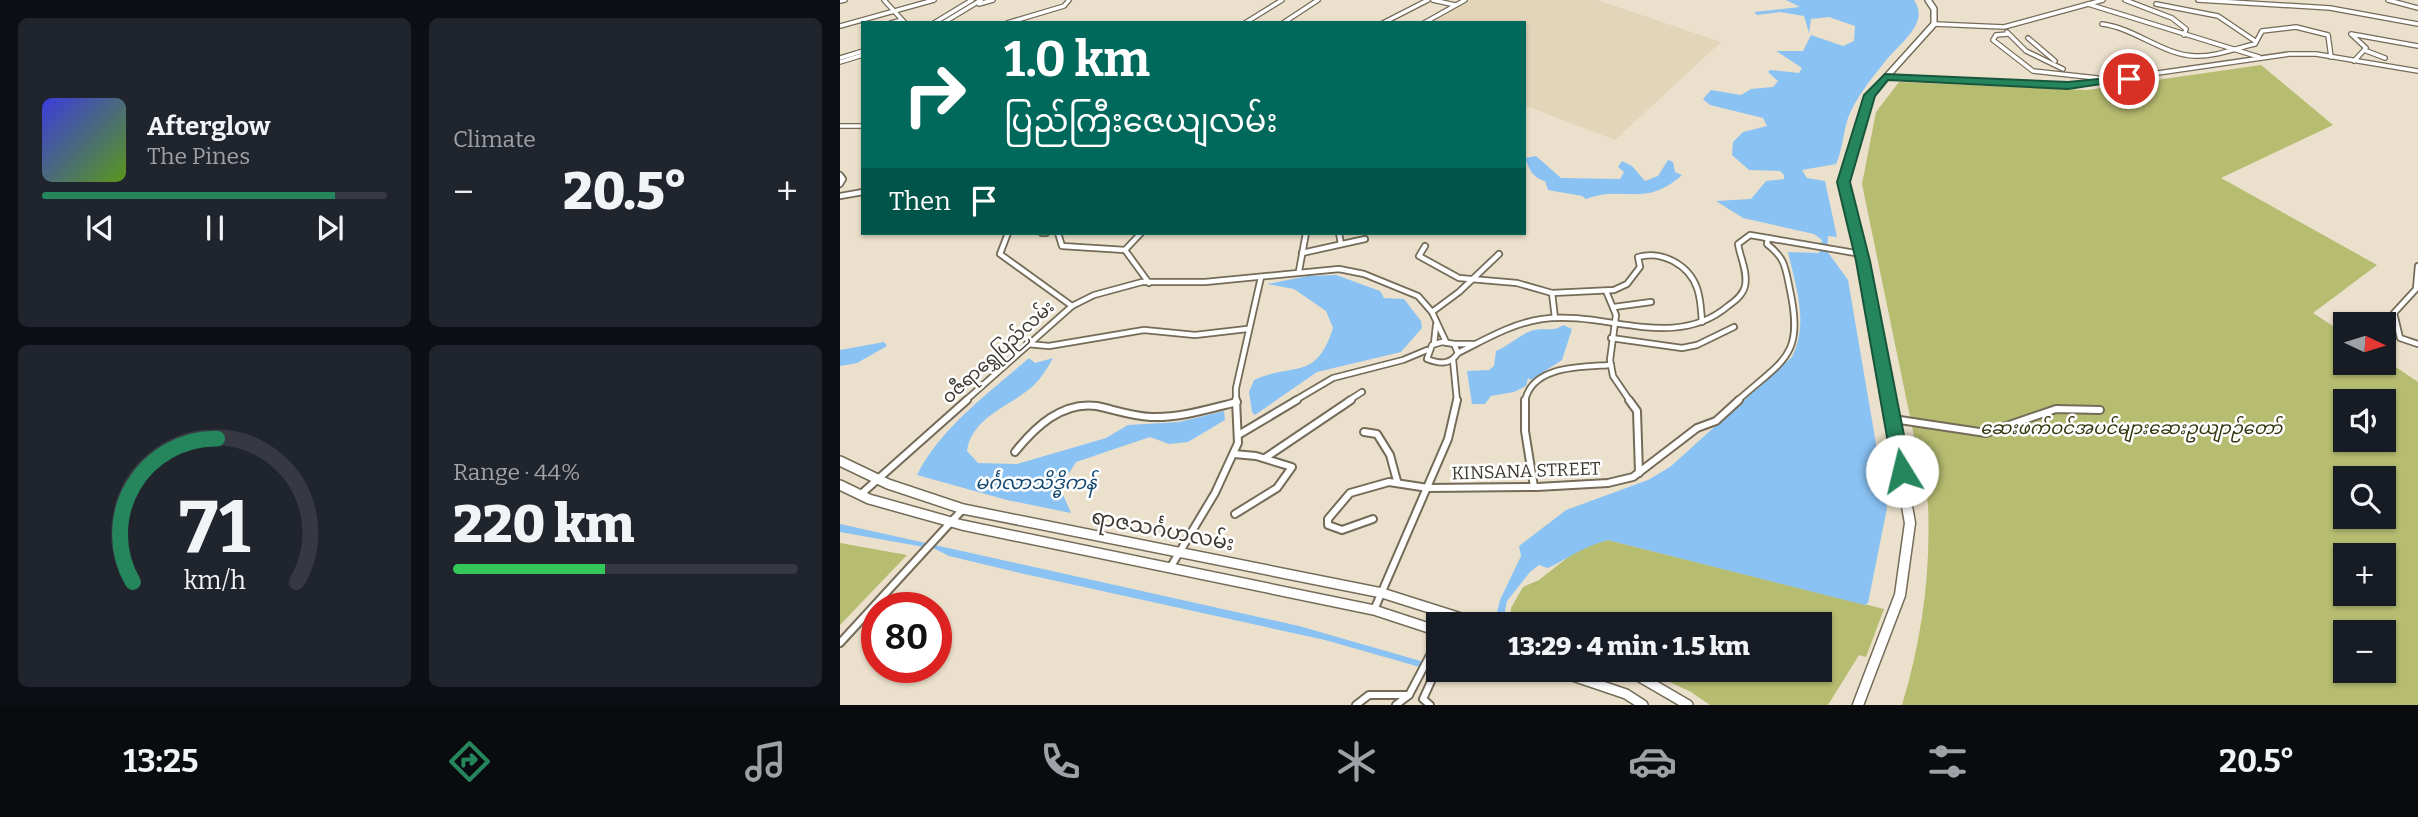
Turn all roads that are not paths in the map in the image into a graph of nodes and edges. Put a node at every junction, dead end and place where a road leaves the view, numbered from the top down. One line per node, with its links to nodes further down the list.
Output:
1 (845, 0): 17 (street)
2 (884, 0): 23 (street)
3 (934, 0): 23 (street)
4 (972, 0): 25 (street)
5 (981, 0): 21 (street)
6 (993, 0): 21 (street)
7 (1069, 0): 27 (street)
8 (1282, 0): 28 (street)
9 (1318, 0): 29 (street)
10 (1431, 0): 20 (street); 30 (street)
11 (1465, 0): 20 (street)
12 (1928, 0): 32 (highway)
13 (2103, 0): 18 (street)
14 (2125, 0): 38 (street)
15 (2198, 0): 34 (street)
16 (2388, 0): 22 (street)
17 (840, 1)
18 (2088, 4): 36 (street); 38 (street)
19 (2156, 4): 40 (street)
20 (1455, 5): 31 (street)
21 (970, 6): 26 (street)
22 (2418, 8)
23 (894, 11): 24 (street); 35 (street)
24 (904, 21)
25 (937, 21)
26 (946, 21)
27 (1014, 21)
28 (1248, 21)
29 (1286, 21)
30 (1387, 21)
31 (1427, 21)
32 (1934, 24): 36 (street); 53 (highway)
33 (2102, 24): 42 (street)
34 (2418, 24)
35 (840, 26)
36 (2002, 27): 37 (street)
37 (2008, 34): 50 (street); 52 (street)
38 (2184, 35): 42 (street)
39 (2028, 38): 50 (street)
40 (2255, 41): 42 (street); 45 (street)
41 (2418, 46): 43 (street)
42 (2231, 48): 46 (street)
43 (2364, 50): 47 (street); 49 (street)
44 (861, 54): 48 (street)
45 (2331, 57): 46 (street); 49 (street)
46 (2262, 58): 54 (street)
47 (2385, 58)
48 (840, 60)
49 (2354, 61): 51 (street)
50 (2063, 69): 52 (street)
51 (2418, 71)
52 (2058, 73): 54 (street)
53 (1885, 77): 54 (street); 73 (highway)
54 (2105, 82)
55 (840, 126): 56 (street)
56 (861, 126)
57 (840, 175): 58 (street)
58 (840, 184)
59 (861, 192): 60 (street)
60 (840, 196)
61 (1007, 235): 82 (street, ဝဇီရာရွှေပြည်လမ်း)
62 (1059, 235): 70 (street)
63 (1139, 235): 70 (street)
64 (1306, 235): 71 (street)
65 (1339, 235): 68 (street)
66 (1768, 238): 73 (street); 86 (street); 116 (street, KINSANA STREET)
67 (1365, 239): 68 (street)
68 (1341, 244): 71 (street)
69 (1425, 246): 77 (street)
70 (1125, 250): 78 (street)
71 (1302, 253): 75 (street)
72 (1499, 254): 77 (street)
73 (1861, 254): 109 (highway)
74 (2418, 265): 97 (street)
75 (1299, 271): 76 (street); 84 (street)
76 (1261, 277): 78 (street); 90 (street)
77 (1469, 279): 80 (street); 84 (street)
78 (1149, 283): 82 (street)
79 (1606, 291): 80 (street); 83 (street); 86 (street)
80 (1552, 293): 85 (street)
81 (1651, 302): 83 (street)
82 (1072, 306): 93 (street, ဝဇီရာရွှေပြည်လမ်း)
83 (1614, 307): 88 (street)
84 (1432, 312): 87 (street)
85 (1555, 318): 88 (street); 96 (street)
86 (1702, 322): 88 (street)
87 (1436, 325): 92 (street); 94 (street)
88 (1615, 325): 91 (street)
89 (1734, 327): 91 (street)
90 (1247, 329): 93 (street); 107 (street)
91 (1611, 338): 104 (street)
92 (1446, 342): 94 (street); 95 (street)
93 (1027, 344): 117 (street, ဝဇီရာရွှေပြည်လမ်း)
94 (1434, 344): 98 (street)
95 (1454, 344): 96 (street); 99 (street)
96 (1478, 344): 99 (street)
97 (2418, 344)
98 (1428, 350): 100 (street); 101 (street)
99 (1458, 353): 102 (street)
100 (1427, 359): 101 (street); 103 (street)
101 (1403, 360): 111 (street)
102 (1453, 360): 103 (street); 105 (street)
103 (1439, 364): 105 (street)
104 (1611, 365): 116 (street); 120 (street)
105 (1455, 375): 121 (street)
106 (1362, 392): 114 (street)
107 (1237, 402): 111 (street); 112 (street)
108 (2100, 410): 109 (street)
109 (1893, 419): 145 (highway)
110 (1364, 432): 118 (street)
111 (1240, 433): 113 (street)
112 (1015, 452)
113 (1234, 454): 114 (street); 127 (street)
114 (1265, 458): 124 (street)
115 (840, 461): 117 (main road, ရာဇသင်္ဂဟလမ်း)
116 (1639, 473): 120 (street, KINSANA STREET)
117 (877, 479): 122 (street, ဝဇီရာရွှေပြည်လမ်း); 123 (main road, ရာဇသင်္ဂဟလမ်း)
118 (1397, 481): 121 (street, KINSANA STREET); 125 (street)
119 (840, 485): 122 (main road, ရာဇသင်္ဂဟလမ်း)
120 (1534, 487): 121 (street, KINSANA STREET)
121 (1428, 488): 129 (street)
122 (860, 495): 126 (main road, ရာဇသင်္ဂဟလမ်း)
123 (963, 509): 126 (street); 127 (main road, ရာဇသင်္ဂဟလမ်း)
124 (1236, 514)
125 (1373, 519)
126 (950, 522): 128 (main road, ရာဇသင်္ဂဟလမ်း); 133 (street)
127 (1180, 553): 128 (street); 129 (main road, ရာဇသင်္ဂဟလမ်း)
128 (1170, 568): 130 (main road, ရာဇသင်္ဂဟလမ်း)
129 (1382, 593): 130 (street); 131 (main road, ရာဇသင်္ဂဟလမ်း)
130 (1374, 610): 132 (main road, ရာဇသင်္ဂဟလမ်း)
131 (1442, 612)
132 (1426, 627)
133 (840, 643)
134 (1426, 663): 138 (street)
135 (1431, 682): 139 (street)
136 (1590, 682): 143 (main road)
137 (1649, 682): 144 (main road)
138 (1409, 695): 140 (street); 141 (street)
139 (1423, 702): 142 (street)
140 (1356, 705)
141 (1396, 705)
142 (1430, 705)
143 (1643, 705)
144 (1688, 705)
145 (1858, 705)

